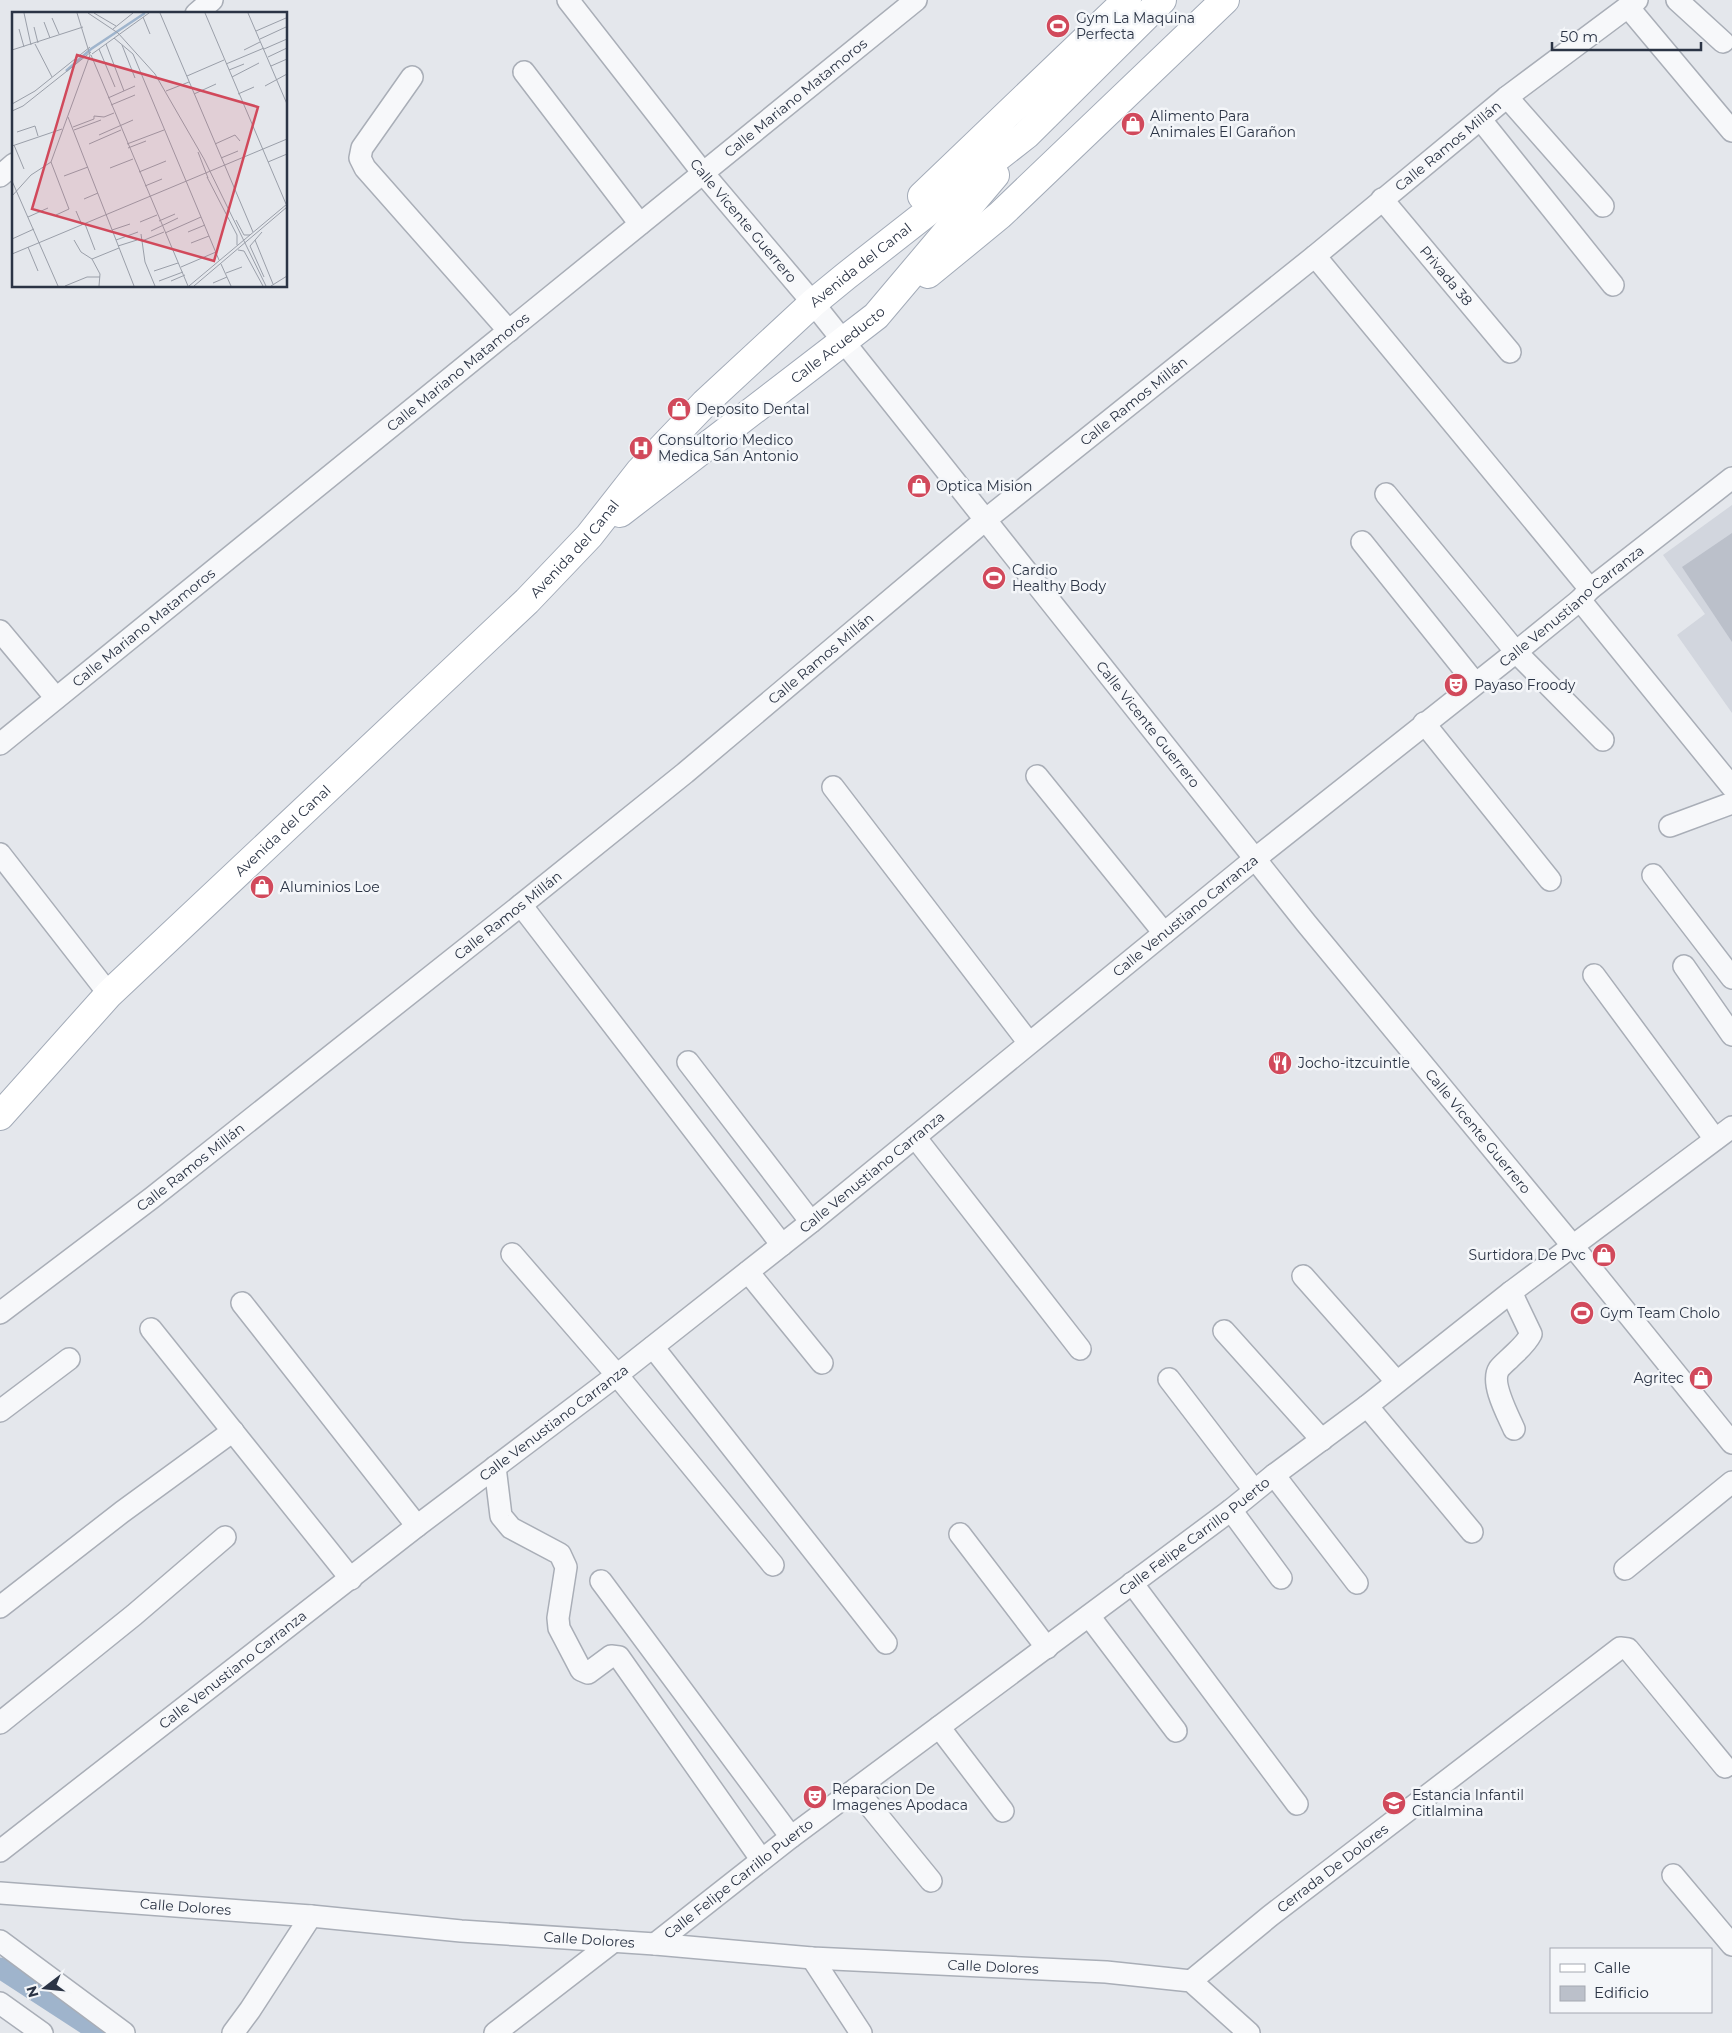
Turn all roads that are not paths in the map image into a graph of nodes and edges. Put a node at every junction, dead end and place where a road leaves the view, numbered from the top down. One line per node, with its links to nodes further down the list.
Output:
1 (212, 0): 9 (street)
2 (568, 0): 18 (street, Calle Vicente Guerrero)
3 (916, 0): 18 (street, Calle Mariano Matamoros)
4 (1127, 0): 24 (main road)
5 (1162, 0): 16 (main road, Avenida del Canal)
6 (1225, 0): 27 (main road)
7 (1677, 0): 10 (street)
8 (1633, 4): 13 (street, Calle Ramos Millán); 15 (street)
9 (198, 12)
10 (1723, 42)
11 (524, 72): 22 (street)
12 (412, 77): 28 (street)
13 (1507, 97): 14 (street, Calle Ramos Millán); 21 (street)
14 (1481, 120): 20 (street, Calle Ramos Millán); 25 (street)
15 (1732, 131)
16 (1028, 132): 24 (main road, Avenida del Canal); 27 (main road, Calle Acueducto)
17 (12, 166): 19 (street)
18 (703, 173): 22 (street, Calle Mariano Matamoros); 26 (street, Calle Vicente Guerrero)
19 (0, 176)
20 (1382, 199): 23 (street, Calle Ramos Millán); 30 (street, Privada 38)
21 (1604, 206)
22 (640, 224): 28 (street, Calle Mariano Matamoros)
23 (1315, 256): 33 (street, Calle Ramos Millán); 36 (street)
24 (846, 276): 26 (main road, Avenida del Canal)
25 (1613, 285)
26 (813, 303): 29 (street, Calle Vicente Guerrero); 34 (main road, Avenida del Canal)
27 (876, 316): 29 (main road, Calle Acueducto)
28 (509, 331): 40 (street, Calle Mariano Matamoros)
29 (843, 342): 33 (street, Calle Vicente Guerrero); 34 (main road, Calle Acueducto)
30 (1510, 352)
31 (1732, 478): 36 (street, Calle Venustiano Carranza)
32 (1386, 494): 38 (street)
33 (984, 521): 50 (street, Calle Vicente Guerrero); 53 (street, Calle Ramos Millán)
34 (589, 536): 58 (main road, Avenida del Canal)
35 (1362, 542): 39 (street)
36 (1585, 595): 38 (street, Calle Venustiano Carranza); 46 (street)
37 (0, 630): 40 (street)
38 (1516, 652): 39 (street, Calle Venustiano Carranza); 42 (street)
39 (1475, 683): 41 (street, Calle Venustiano Carranza)
40 (56, 698): 43 (street, Calle Mariano Matamoros)
41 (1424, 724): 50 (street, Calle Venustiano Carranza); 52 (street)
42 (1603, 740)
43 (0, 744)
44 (1037, 776): 54 (street)
45 (833, 787): 60 (street)
46 (1732, 787)
47 (1732, 803): 48 (street)
48 (1670, 826)
49 (0, 854): 58 (street)
50 (1256, 858): 54 (street, Calle Venustiano Carranza); 67 (street, Calle Vicente Guerrero)
51 (1653, 875): 57 (street)
52 (1550, 880)
53 (521, 905): 66 (street); 73 (street, Calle Ramos Millán)
54 (1164, 932): 60 (street, Calle Venustiano Carranza)
55 (1684, 966): 59 (street)
56 (1594, 975): 63 (street)
57 (1732, 978)
58 (109, 994): 62 (main road, Avenida del Canal)
59 (1732, 1035)
60 (1029, 1043): 64 (street, Calle Venustiano Carranza)
61 (688, 1062): 65 (street)
62 (0, 1116)
63 (1724, 1133): 67 (street, Calle Felipe Carrillo Puerto)
64 (915, 1137): 65 (street, Calle Venustiano Carranza); 77 (street)
65 (811, 1222): 66 (street, Calle Venustiano Carranza)
66 (782, 1245): 69 (street, Calle Venustiano Carranza)
67 (1572, 1245): 71 (street, Calle Felipe Carrillo Puerto); 88 (street, Calle Vicente Guerrero)
68 (512, 1254): 80 (street)
69 (748, 1272): 76 (street, Calle Venustiano Carranza); 79 (street)
70 (1303, 1276): 82 (street)
71 (1511, 1292): 82 (street, Calle Felipe Carrillo Puerto); 85 (street)
72 (242, 1303): 94 (street)
73 (0, 1313)
74 (152, 1329): 86 (street)
75 (1224, 1331): 87 (street)
76 (653, 1347): 80 (street, Calle Venustiano Carranza); 107 (street)
77 (1080, 1349)
78 (69, 1359): 84 (street)
79 (822, 1363)
80 (617, 1375): 89 (street, Calle Venustiano Carranza); 98 (street)
81 (1169, 1379): 92 (street)
82 (1396, 1381): 83 (street, Calle Felipe Carrillo Puerto)
83 (1367, 1406): 87 (street, Calle Felipe Carrillo Puerto); 95 (street)
84 (0, 1411)
85 (1514, 1429)
86 (233, 1431): 101 (street); 105 (street)
87 (1322, 1440): 90 (street, Calle Felipe Carrillo Puerto)
88 (1731, 1441)
89 (495, 1467): 94 (street, Calle Venustiano Carranza); 118 (street)
90 (1274, 1474): 92 (street, Calle Felipe Carrillo Puerto); 103 (street)
91 (1732, 1482): 99 (street)
92 (1254, 1490): 93 (street, Calle Felipe Carrillo Puerto)
93 (1231, 1510): 100 (street); 104 (street, Calle Felipe Carrillo Puerto)
94 (417, 1526): 101 (street, Calle Venustiano Carranza)
95 (1472, 1532)
96 (960, 1534): 108 (street)
97 (224, 1538): 109 (street)
98 (773, 1565)
99 (1625, 1569)
100 (1281, 1578)
101 (351, 1579): 117 (street, Calle Venustiano Carranza)
102 (601, 1581): 116 (street)
103 (1358, 1582)
104 (1132, 1583): 106 (street, Calle Felipe Carrillo Puerto); 114 (street)
105 (0, 1607)
106 (1089, 1616): 108 (street, Calle Felipe Carrillo Puerto); 111 (street)
107 (886, 1643)
108 (1047, 1648): 110 (street, Calle Felipe Carrillo Puerto)
109 (0, 1723)
110 (939, 1727): 113 (street, Calle Felipe Carrillo Puerto); 115 (street)
111 (1176, 1731)
112 (1725, 1767): 128 (street, Cerrada De Dolores)
113 (856, 1789): 116 (street, Calle Felipe Carrillo Puerto); 120 (street)
114 (1297, 1804)
115 (1003, 1811)
116 (791, 1837): 118 (street, Calle Felipe Carrillo Puerto)
117 (0, 1851)
118 (761, 1859): 125 (street, Calle Felipe Carrillo Puerto)
119 (1673, 1875): 126 (street)
120 (931, 1881)
121 (0, 1892): 122 (street, Calle Dolores)
122 (311, 1916): 124 (street, Calle Dolores); 132 (street)
123 (0, 1941): 131 (street)
124 (614, 1941): 125 (street, Calle Dolores); 133 (street)
125 (655, 1944): 127 (street, Calle Dolores)
126 (1732, 1945)
127 (812, 1958): 128 (street, Calle Dolores); 134 (street)
128 (1191, 1981): 135 (street)
129 (0, 2004): 130 (street)
130 (42, 2033)
131 (124, 2033)
132 (233, 2033)
133 (495, 2033)
134 (861, 2033)
135 (1249, 2033)

